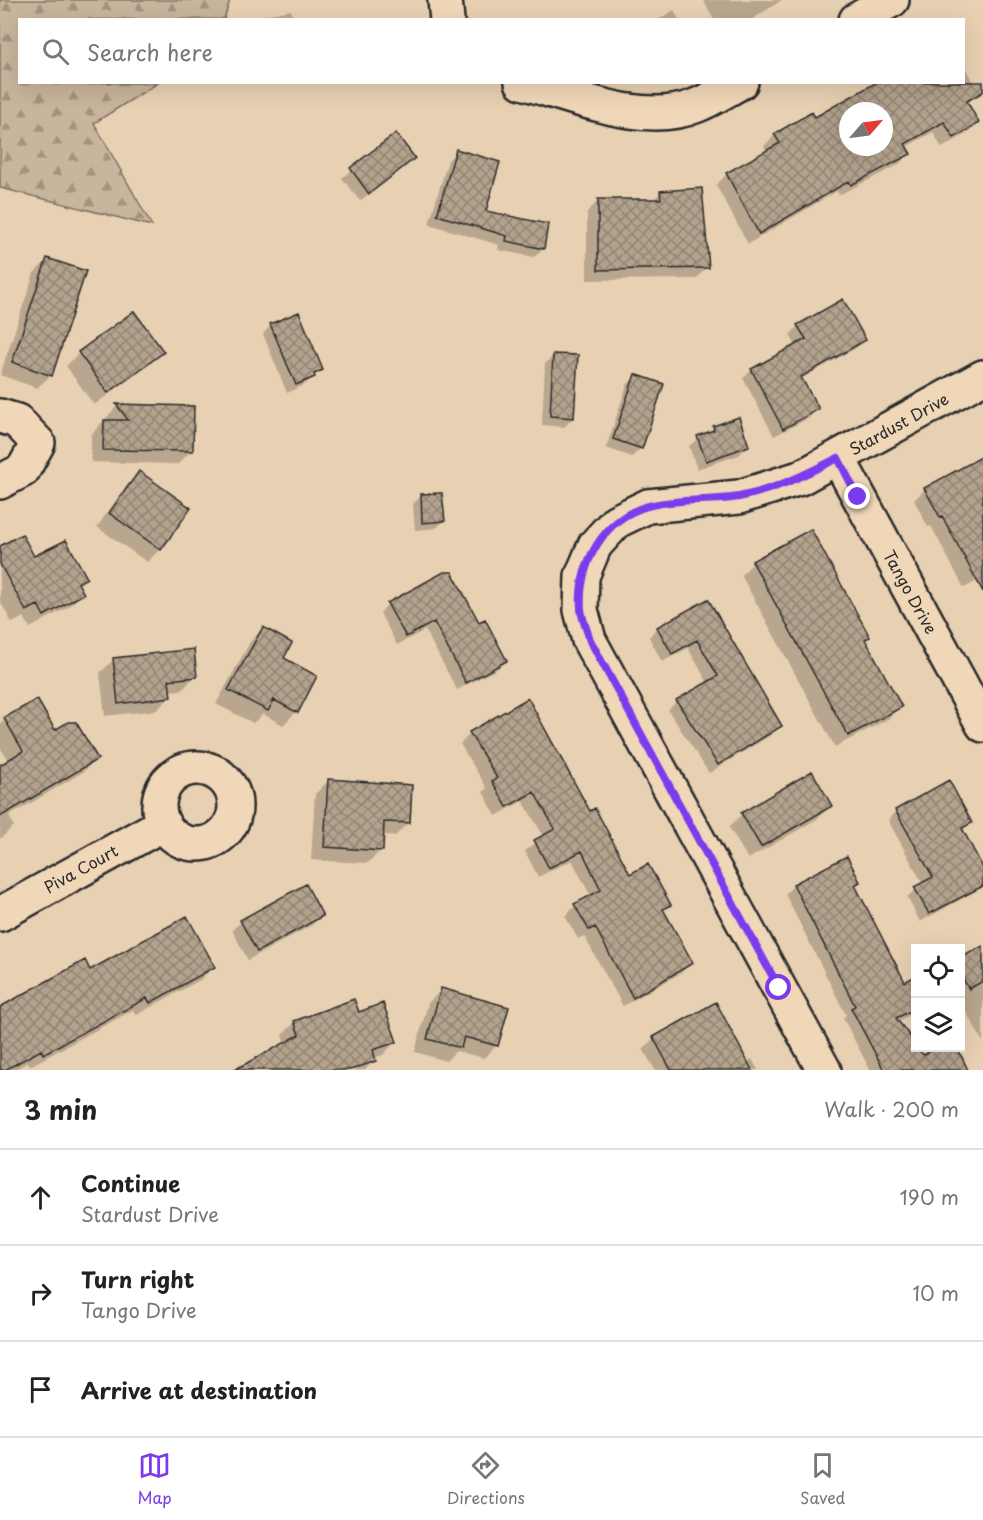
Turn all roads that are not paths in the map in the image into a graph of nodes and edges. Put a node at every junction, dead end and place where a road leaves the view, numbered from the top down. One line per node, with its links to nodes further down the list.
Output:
1 (445, 0): 2 (street)
2 (447, 18)
3 (529, 84): 4 (street)
4 (737, 84)
5 (983, 377): 7 (street, Stardust Drive)
6 (0, 416): 8 (street)
7 (838, 458): 9 (street, Tango Drive); 12 (street, Stardust Drive)
8 (0, 482)
9 (983, 725)
10 (163, 824): 11 (street, Piva Court)
11 (0, 914)
12 (824, 1070)

